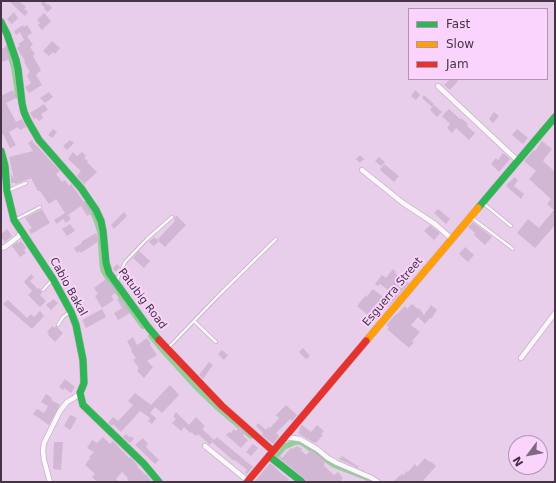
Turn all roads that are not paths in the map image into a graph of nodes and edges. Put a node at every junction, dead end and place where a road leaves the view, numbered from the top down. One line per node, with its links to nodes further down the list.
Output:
1 (1, 22): 21 (street, Patubig Road)
2 (438, 86): 5 (street)
3 (555, 117): 5 (street, Esguerra Street)
4 (1, 151): 8 (street, Cabio Bakal)
5 (518, 161): 9 (street, Esguerra Street)
6 (362, 170): 17 (street)
7 (26, 183): 8 (lane)
8 (7, 192): 13 (street, Cabio Bakal)
9 (482, 203): 12 (street, Esguerra Street); 14 (lane)
10 (40, 207): 13 (lane)
11 (172, 217): 21 (lane)
12 (471, 217): 17 (street, Esguerra Street); 19 (lane)
13 (14, 220): 15 (street, Cabio Bakal)
14 (511, 226)
15 (22, 231): 18 (street); 20 (street, Cabio Bakal)
16 (276, 239): 25 (lane)
17 (452, 239): 31 (street, Esguerra Street)
18 (1, 248)
19 (513, 249)
20 (53, 279): 22 (lane); 23 (street, Cabio Bakal)
21 (116, 282): 28 (street, Patubig Road)
22 (43, 290)
23 (70, 312): 26 (lane); 30 (street, Cabio Bakal)
24 (555, 313): 29 (street)
25 (194, 321): 27 (lane); 28 (lane)
26 (58, 325)
27 (216, 342)
28 (167, 349): 33 (street, Patubig Road)
29 (521, 358)
30 (80, 393): 36 (street); 37 (street)
31 (285, 437): 33 (street, Esguerra Street); 38 (street)
32 (205, 446): 34 (street)
33 (271, 454): 34 (street, Esguerra Street); 35 (street, Patubig Road)
34 (248, 481)
35 (297, 481)
36 (50, 482)
37 (159, 482)
38 (378, 482)

